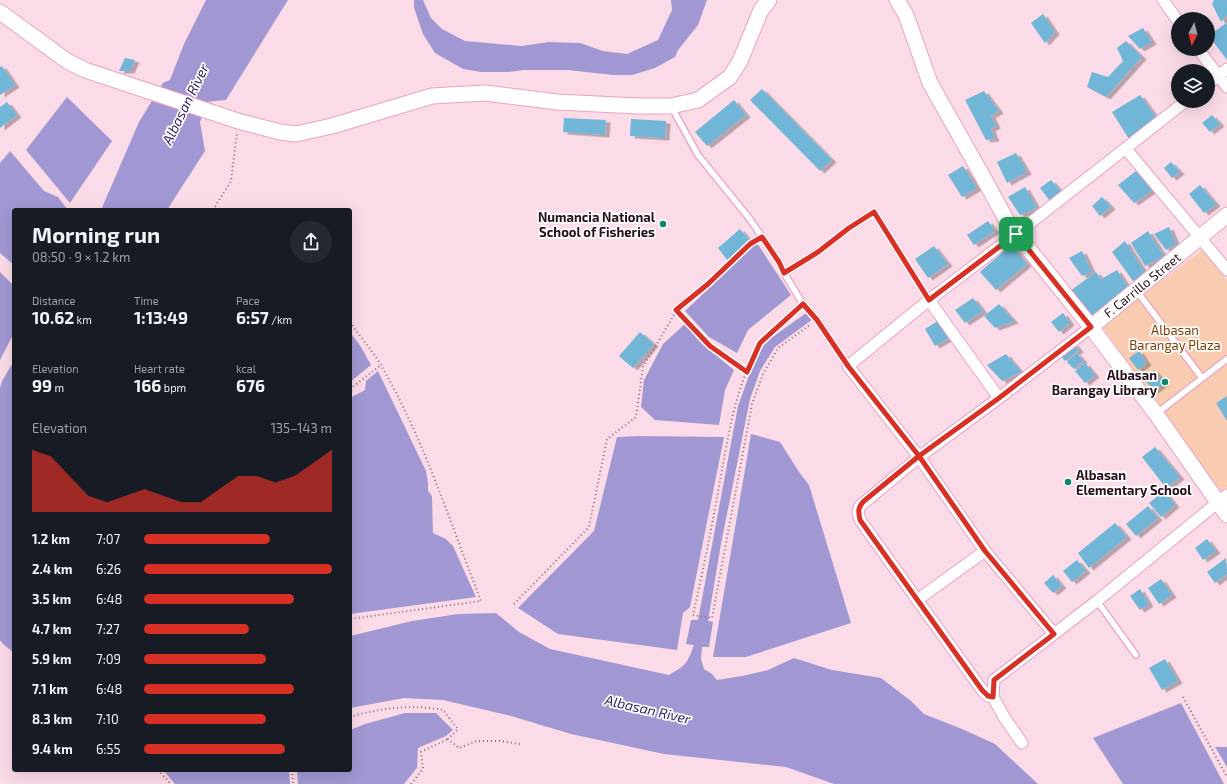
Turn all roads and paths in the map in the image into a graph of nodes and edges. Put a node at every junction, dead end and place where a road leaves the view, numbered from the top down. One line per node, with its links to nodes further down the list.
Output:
1 (769, 0): 11 (street)
2 (897, 0): 17 (street)
3 (1163, 0): 5 (street)
4 (0, 12): 13 (street)
5 (1172, 12)
6 (1203, 56): 8 (street)
7 (1227, 69): 8 (street)
8 (1218, 76): 9 (street); 10 (street)
9 (1215, 78)
10 (1227, 87)
11 (671, 106): 13 (street); 18 (lane)
12 (1177, 108): 14 (street)
13 (238, 121): 15 (path)
14 (1126, 148): 17 (street); 19 (street)
15 (214, 208)
16 (1227, 215): 19 (street, F. Carrillo Street)
17 (1016, 234): 23 (street); 28 (street)
18 (762, 237): 21 (lane); 25 (path)
19 (1201, 238): 20 (street); 22 (street, F. Carrillo Street)
20 (1227, 270)
21 (784, 273): 23 (lane); 24 (lane)
22 (1135, 290): 28 (street, F. Carrillo Street); 33 (lane)
23 (929, 300): 31 (street); 35 (street)
24 (803, 304): 26 (lane); 32 (path)
25 (676, 310): 32 (path); 43 (path)
26 (817, 320): 31 (lane); 32 (path)
27 (352, 325): 30 (path)
28 (1091, 327): 35 (street, F. Carrillo Street); 36 (street)
29 (1227, 359): 33 (lane)
30 (381, 365): 34 (path); 44 (path)
31 (848, 366): 37 (street)
32 (747, 372)
33 (1202, 378): 36 (lane)
34 (352, 387)
35 (999, 398): 37 (street, F. Carrillo Street)
36 (1156, 414): 38 (street)
37 (919, 456): 40 (street); 41 (street, F. Carrillo Street)
38 (1222, 499): 39 (street); 42 (street)
39 (1227, 515)
40 (985, 551): 41 (street); 45 (street)
41 (917, 600): 47 (street)
42 (1097, 601): 45 (street); 46 (lane)
43 (514, 604)
44 (352, 619)
45 (1054, 634): 47 (street)
46 (1136, 654)
47 (993, 697): 51 (street)
48 (1183, 697): 55 (path)
49 (352, 717): 50 (path)
50 (448, 739): 52 (path); 58 (path)
51 (1022, 743)
52 (520, 744)
53 (160, 772): 56 (path)
54 (292, 772): 57 (path)
55 (1227, 777)
56 (171, 784)
57 (293, 784)
58 (411, 784)

